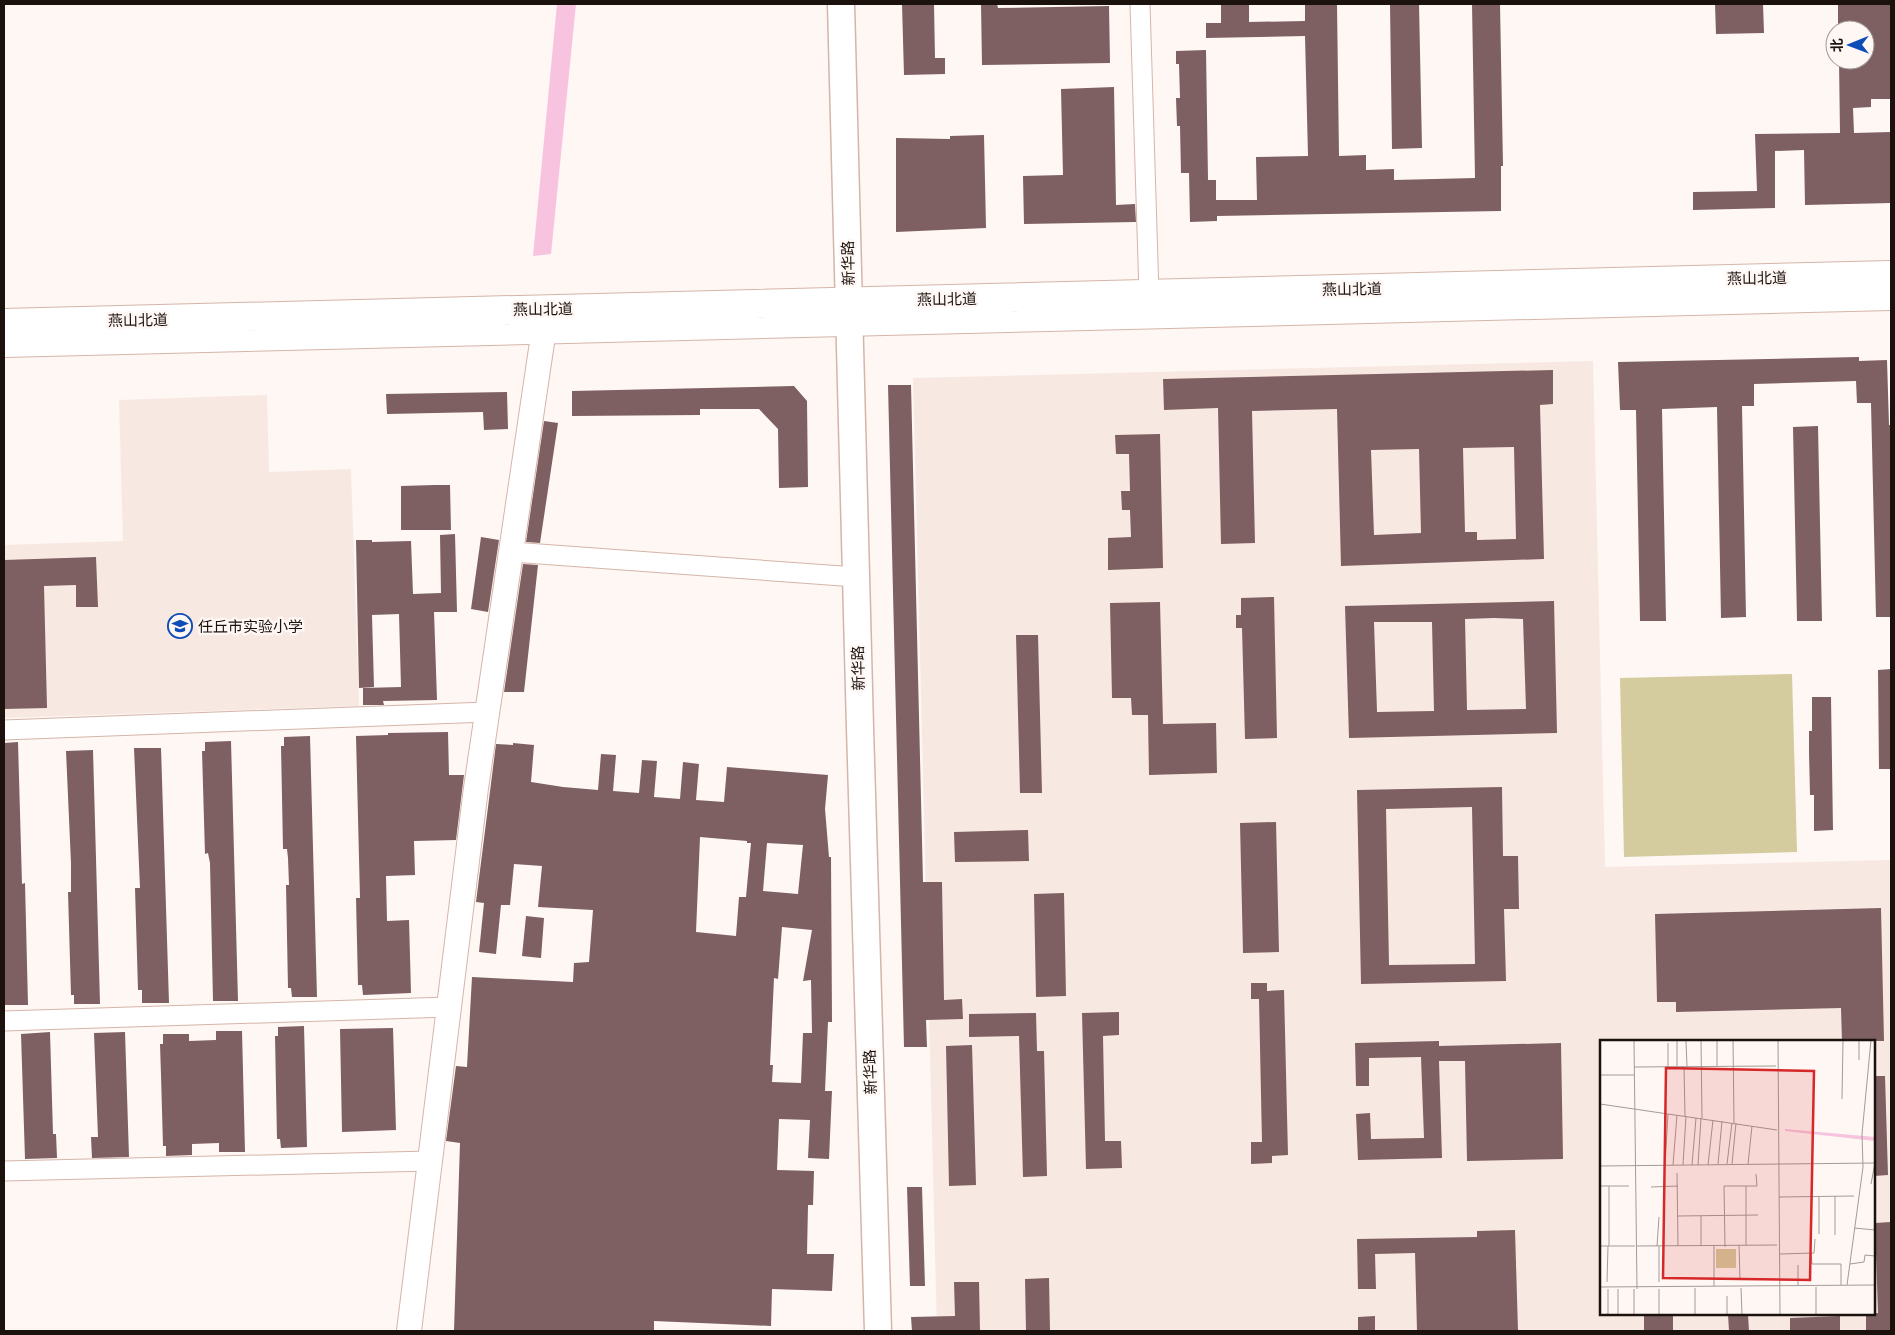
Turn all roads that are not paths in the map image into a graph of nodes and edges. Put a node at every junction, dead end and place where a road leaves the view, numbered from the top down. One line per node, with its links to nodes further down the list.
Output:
1 (841, 4): 6 (main road, 新华路)
2 (1140, 4): 4 (street)
3 (1891, 275): 4 (main road, 燕山北道)
4 (1149, 294): 6 (main road, 燕山北道)
5 (1891, 296): 6 (main road, 燕山北道)
6 (849, 312): 7 (main road, 燕山北道); 8 (main road, 燕山北道); 11 (main road, 新华路)
7 (4, 323)
8 (544, 329): 9 (main road, 燕山北道); 10 (street)
9 (4, 343)
10 (512, 552): 11 (street); 12 (street)
11 (856, 577): 19 (main road, 新华路)
12 (487, 712): 13 (street); 14 (street)
13 (4, 730)
14 (449, 1008): 15 (street); 16 (street)
15 (4, 1020)
16 (430, 1161): 17 (street); 18 (street)
17 (4, 1171)
18 (409, 1331)
19 (878, 1331)

